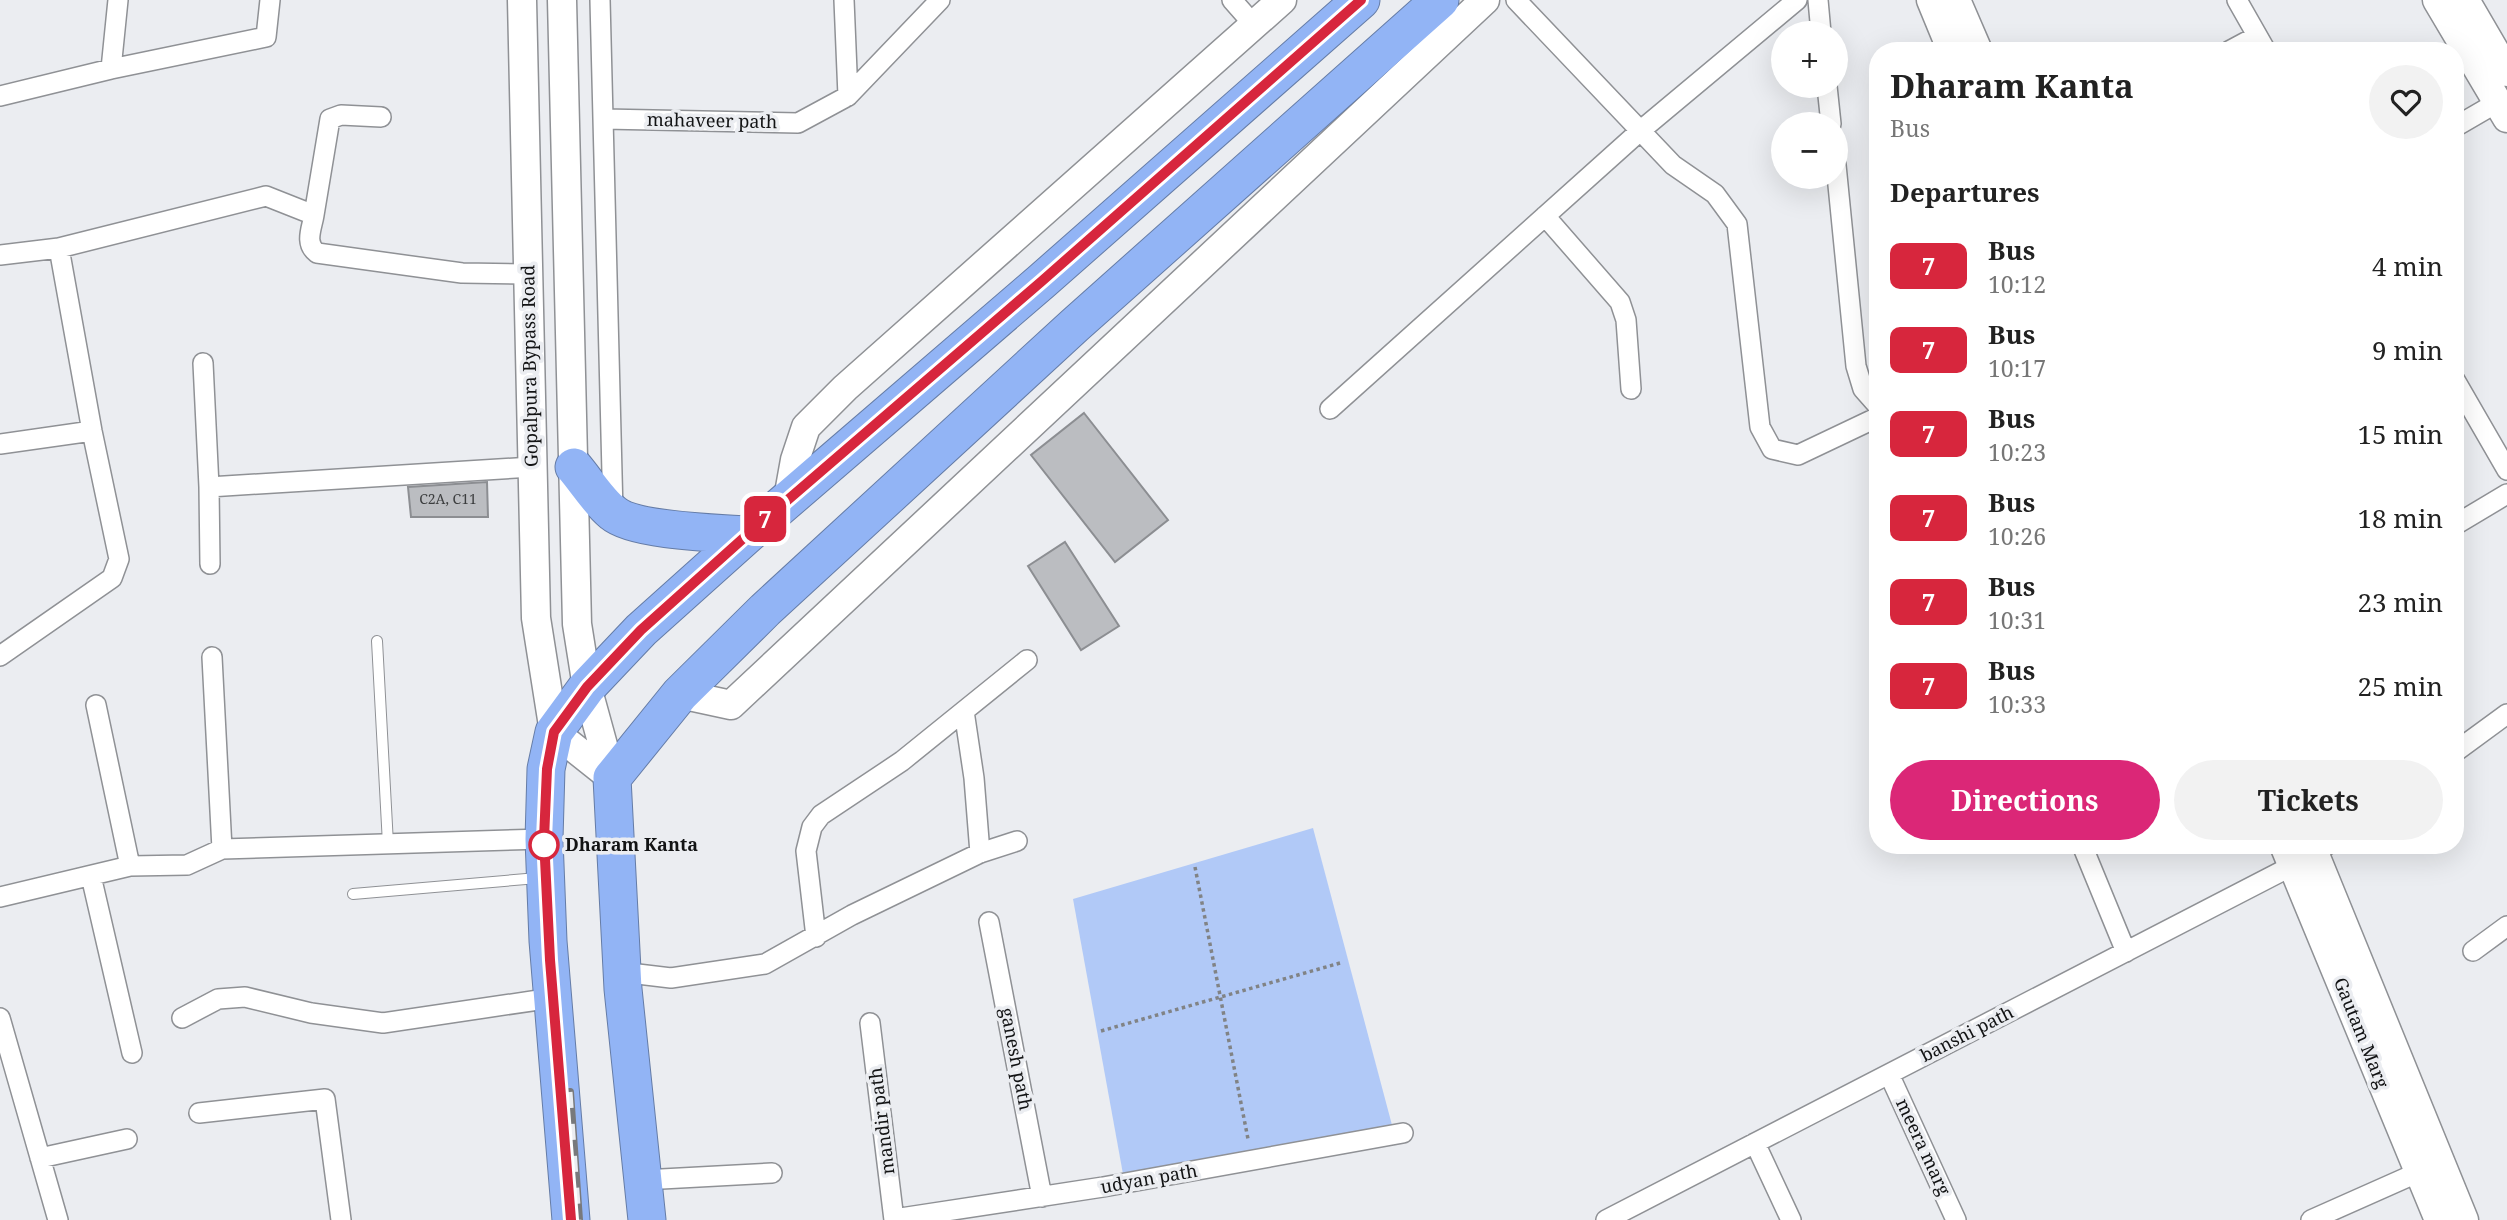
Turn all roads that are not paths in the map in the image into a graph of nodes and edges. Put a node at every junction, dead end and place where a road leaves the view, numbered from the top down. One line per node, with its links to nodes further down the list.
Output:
1 (118, 0): 28 (street)
2 (270, 0): 28 (street)
3 (522, 0): 42 (street, Gopalpura Bypass Road)
4 (562, 0): 52 (street)
5 (600, 0): 34 (street)
6 (844, 0): 31 (street)
7 (940, 0): 31 (street, mahaveer path)
8 (1232, 0): 22 (street)
9 (1282, 0): 22 (street)
10 (1361, 0): 56 (highway)
11 (1440, 0): 66 (highway)
12 (1486, 0): 66 (street)
13 (1516, 0): 36 (street)
14 (1797, 0): 36 (street)
15 (1818, 0): 21 (street)
16 (1931, 0): 23 (street)
17 (1956, 0): 24 (street)
18 (2237, 0): 25 (street)
19 (2437, 0): 26 (street)
20 (2465, 0): 29 (street)
21 (1820, 21)
22 (1254, 25): 56 (street)
23 (1948, 42)
24 (1974, 42)
25 (2261, 42)
26 (2462, 42)
27 (2464, 46): 32 (street)
28 (111, 69): 30 (street)
29 (2507, 72)
30 (0, 96)
31 (848, 96): 34 (street, mahaveer path)
32 (2502, 110): 35 (street)
33 (380, 117): 38 (street)
34 (604, 119): 57 (street)
35 (2464, 124)
36 (1640, 131): 39 (street); 48 (street)
37 (1838, 189): 45 (street)
38 (314, 215): 40 (street); 42 (street)
39 (1545, 216): 44 (street); 47 (street)
40 (59, 248): 41 (street); 49 (street)
41 (0, 255)
42 (527, 274): 51 (street, Gopalpura Bypass Road)
43 (203, 363): 54 (street)
44 (1631, 389)
45 (1869, 396)
46 (2464, 396): 53 (street)
47 (1330, 410)
48 (1869, 421)
49 (92, 431): 50 (street); 62 (street)
50 (0, 444)
51 (532, 467): 54 (street); 70 (street, Gopalpura Bypass Road)
52 (574, 467): 57 (highway); 65 (street)
53 (2507, 470)
54 (209, 487): 60 (street)
55 (2507, 494): 58 (street)
56 (788, 499): 59 (highway)
57 (613, 514): 59 (highway)
58 (2464, 520)
59 (747, 535): 65 (highway)
60 (211, 564)
61 (377, 641): 75 (lane)
62 (0, 656)
63 (212, 657): 76 (street)
64 (1027, 660): 68 (street)
65 (587, 687): 70 (highway); 72 (street)
66 (680, 694): 72 (highway)
67 (96, 705): 81 (street)
68 (964, 711): 77 (street); 88 (street)
69 (2507, 715): 71 (street)
70 (554, 732): 72 (street); 73 (highway)
71 (2464, 746)
72 (612, 778): 91 (highway)
73 (544, 839): 75 (street); 83 (highway)
74 (1017, 841): 77 (street)
75 (388, 844): 76 (street)
76 (222, 849): 81 (street)
77 (980, 853): 88 (street)
78 (2086, 854): 90 (street)
79 (2301, 854): 90 (street, banshi path)
80 (2307, 854): 103 (street, Gautam Marg)
81 (130, 866): 82 (street)
82 (91, 876): 85 (street); 96 (street)
83 (546, 878): 84 (lane); 92 (highway)
84 (353, 894)
85 (0, 897)
86 (989, 922): 106 (street, ganesh path)
87 (2507, 926): 89 (street)
88 (816, 937): 91 (street)
89 (2473, 951)
90 (2126, 952): 97 (street, banshi path)
91 (621, 972): 105 (highway)
92 (552, 998): 94 (street); 109 (highway)
93 (0, 1018): 102 (street)
94 (182, 1018)
95 (870, 1023): 111 (street, mandir path)
96 (132, 1053)
97 (1889, 1074): 101 (street, banshi path); 114 (street, meera marg)
98 (199, 1113): 108 (street)
99 (1403, 1133): 106 (street, udyan path)
100 (127, 1139): 102 (street)
101 (1755, 1143): 112 (street, banshi path); 113 (street)
102 (40, 1158): 107 (street)
103 (2430, 1168): 115 (street); 116 (street, Gautam Marg); 117 (street)
104 (772, 1173): 105 (street)
105 (643, 1180): 110 (highway)
106 (1042, 1196): 111 (street, udyan path)
107 (58, 1220)
108 (341, 1220)
109 (571, 1220)
110 (647, 1220)
111 (894, 1220)
112 (1606, 1220)
113 (1791, 1220)
114 (1956, 1220)
115 (2311, 1220)
116 (2439, 1220)
117 (2464, 1220)

